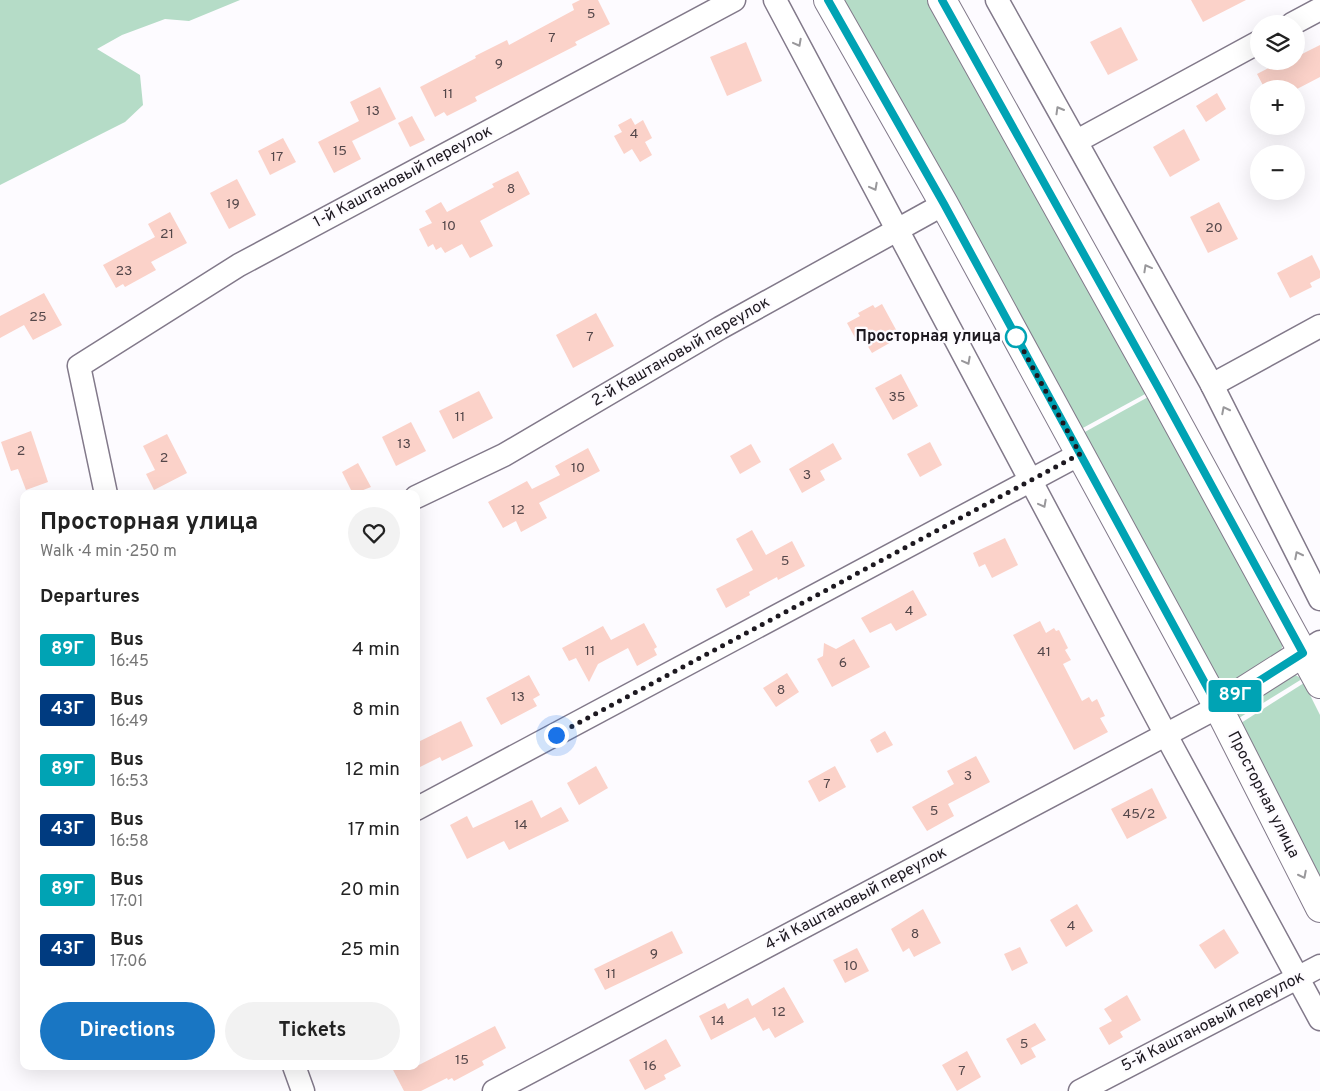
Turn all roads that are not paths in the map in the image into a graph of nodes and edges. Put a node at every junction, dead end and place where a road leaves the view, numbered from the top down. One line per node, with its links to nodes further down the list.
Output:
1 (734, 0): 16 (street, 1-й Каштановый переулок)
2 (775, 0): 11 (street, one-way to 11)
3 (828, 0): 10 (main road, Просторная улица)
4 (942, 0): 19 (main road)
5 (996, 0): 9 (street, one-way to 5)
6 (1320, 9): 7 (street)
7 (1305, 17)
8 (1250, 47): 9 (street)
9 (1077, 141): 13 (street, one-way to 9)
10 (944, 204): 11 (street, 2-й Каштановый переулок); 14 (main road, Просторная улица)
11 (897, 230): 15 (street, one-way to 15); 17 (street, 2-й Каштановый переулок)
12 (1320, 326): 13 (street)
13 (1212, 385): 18 (street, one-way to 13)
14 (1080, 454): 15 (street); 21 (main road, Просторная улица)
15 (1030, 481): 22 (street, one-way to 22); 23 (street)
16 (105, 490)
17 (420, 495)
18 (1320, 599)
19 (1311, 647): 20 (main road); 21 (main road)
20 (1320, 684)
21 (1218, 707): 22 (street, 4-й Каштановый переулок); 24 (main road, Просторная улица, one-way to 24)
22 (1166, 734): 26 (street); 30 (street, 4-й Каштановый переулок)
23 (420, 808)
24 (1320, 908)
25 (1320, 966): 26 (street, 5-й Каштановый переулок)
26 (1297, 978): 27 (street); 31 (street, 5-й Каштановый переулок)
27 (1320, 1019)
28 (295, 1070): 29 (street)
29 (302, 1091)
30 (494, 1091)
31 (1080, 1091)

